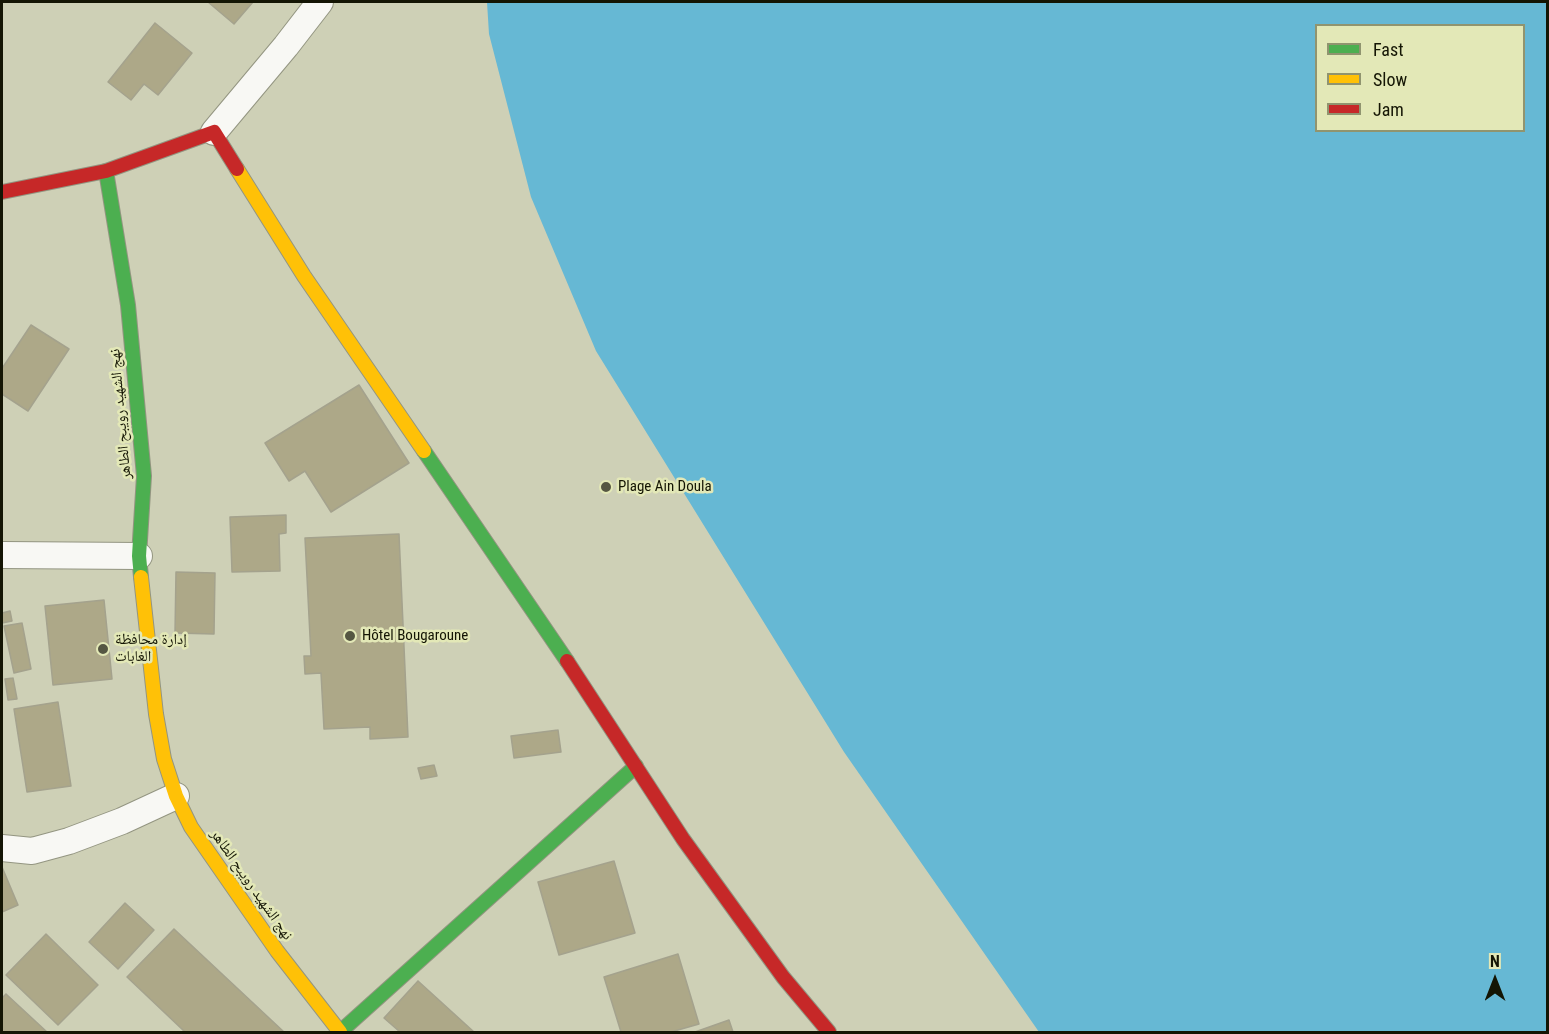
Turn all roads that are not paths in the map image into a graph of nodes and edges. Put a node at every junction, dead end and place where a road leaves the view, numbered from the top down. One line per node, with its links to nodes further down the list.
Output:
1 (320, 2): 2 (street)
2 (214, 132): 3 (street); 7 (street)
3 (106, 171): 4 (street); 6 (street, نهج الشهيد رويبح الطاهر)
4 (2, 192)
5 (2, 555): 6 (street)
6 (139, 556): 8 (street, نهج الشهيد رويبح الطاهر)
7 (636, 766): 10 (street); 11 (street)
8 (176, 796): 9 (street); 10 (street, نهج الشهيد رويبح الطاهر)
9 (2, 848)
10 (340, 1032)
11 (829, 1032)

